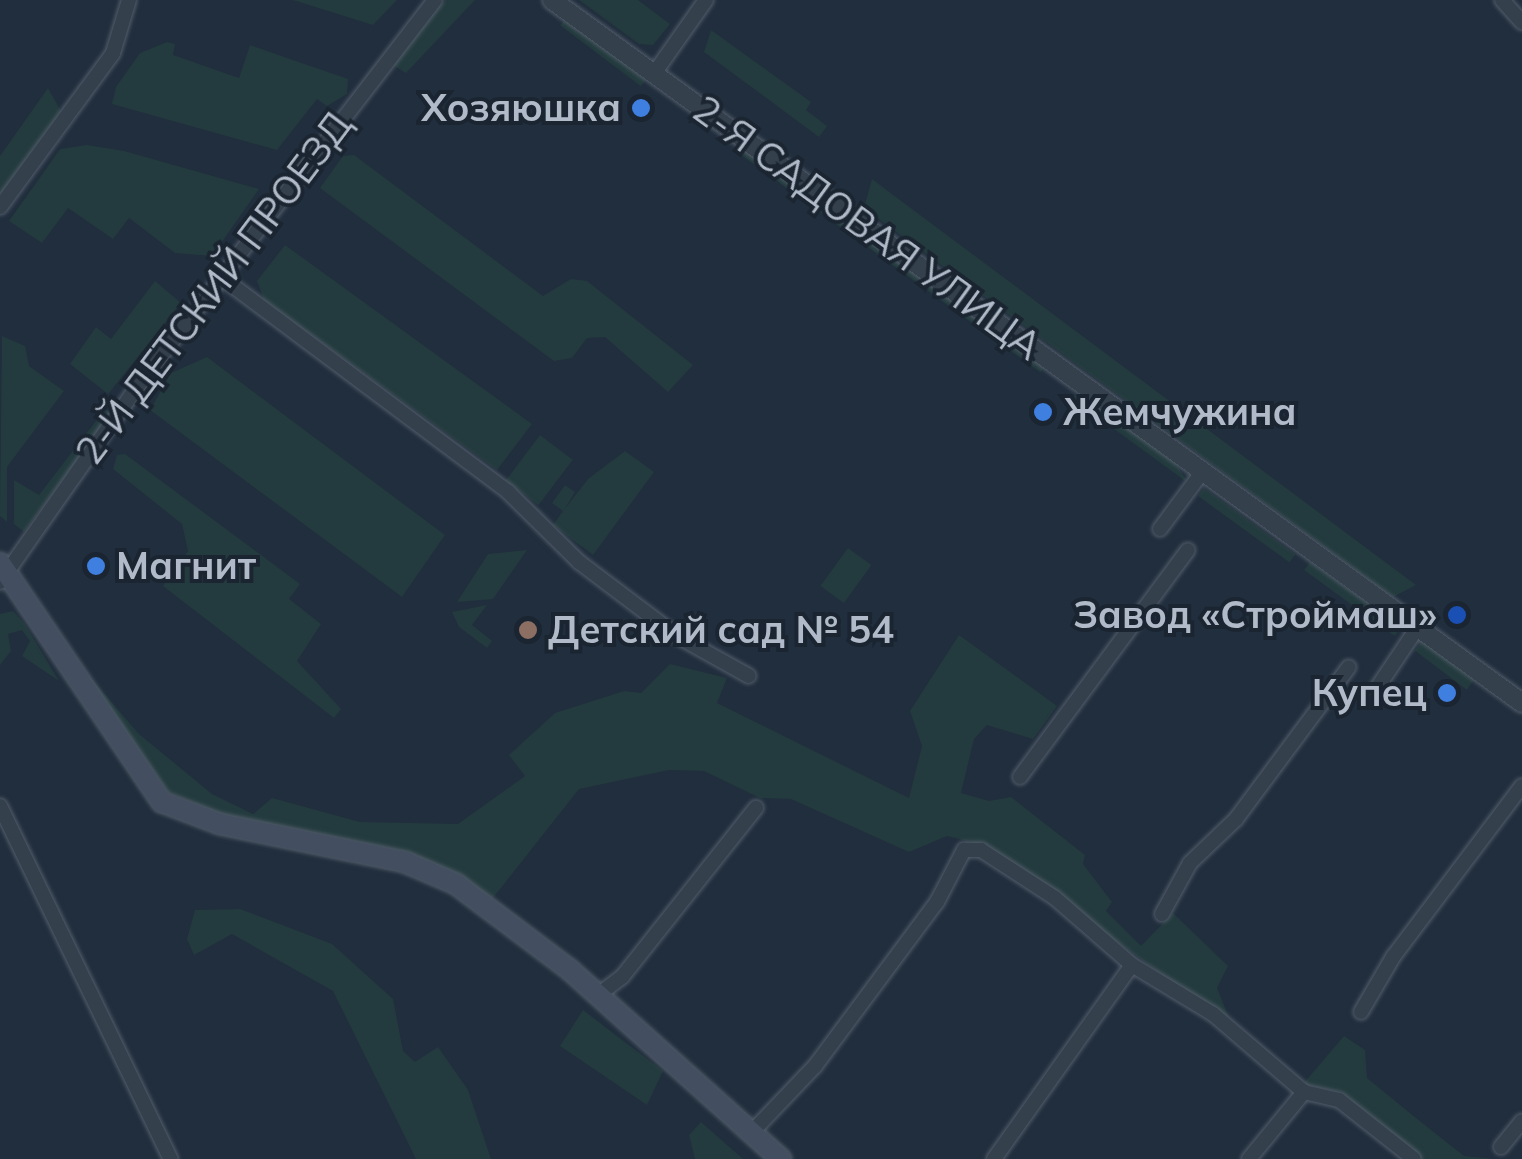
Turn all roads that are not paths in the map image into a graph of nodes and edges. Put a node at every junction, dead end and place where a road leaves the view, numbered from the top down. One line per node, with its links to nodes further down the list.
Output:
1 (130, 0): 8 (street)
2 (435, 0): 9 (street, 2-Й ДЕТСКИЙ ПРОЕЗД)
3 (552, 0): 7 (street, 2-Я САДОВАЯ УЛИЦА)
4 (706, 0): 7 (street)
5 (1502, 0): 6 (street)
6 (1522, 22)
7 (653, 74): 10 (street, 2-Я САДОВАЯ УЛИЦА)
8 (0, 206)
9 (221, 277): 13 (street, 2-Й ДЕТСКИЙ ПРОЕЗД); 16 (street)
10 (1203, 471): 11 (street); 14 (street, 2-Я САДОВАЯ УЛИЦА)
11 (1160, 529)
12 (1188, 550): 19 (street)
13 (2, 572): 25 (main road)
14 (1418, 628): 17 (street); 18 (street, 2-Я САДОВАЯ УЛИЦА)
15 (1348, 666): 23 (street)
16 (749, 676)
17 (1377, 688)
18 (1522, 703)
19 (1020, 778)
20 (1522, 786): 26 (street)
21 (0, 806): 31 (street)
22 (756, 808): 25 (street)
23 (1162, 914)
24 (1132, 965): 27 (street); 29 (street); 33 (street)
25 (598, 995): 29 (main road)
26 (1361, 1012)
27 (1304, 1092): 34 (street); 35 (street)
28 (1522, 1120): 30 (street)
29 (752, 1133): 32 (main road)
30 (1501, 1147)
31 (171, 1159)
32 (780, 1159)
33 (994, 1159)
34 (1249, 1159)
35 (1414, 1159)

